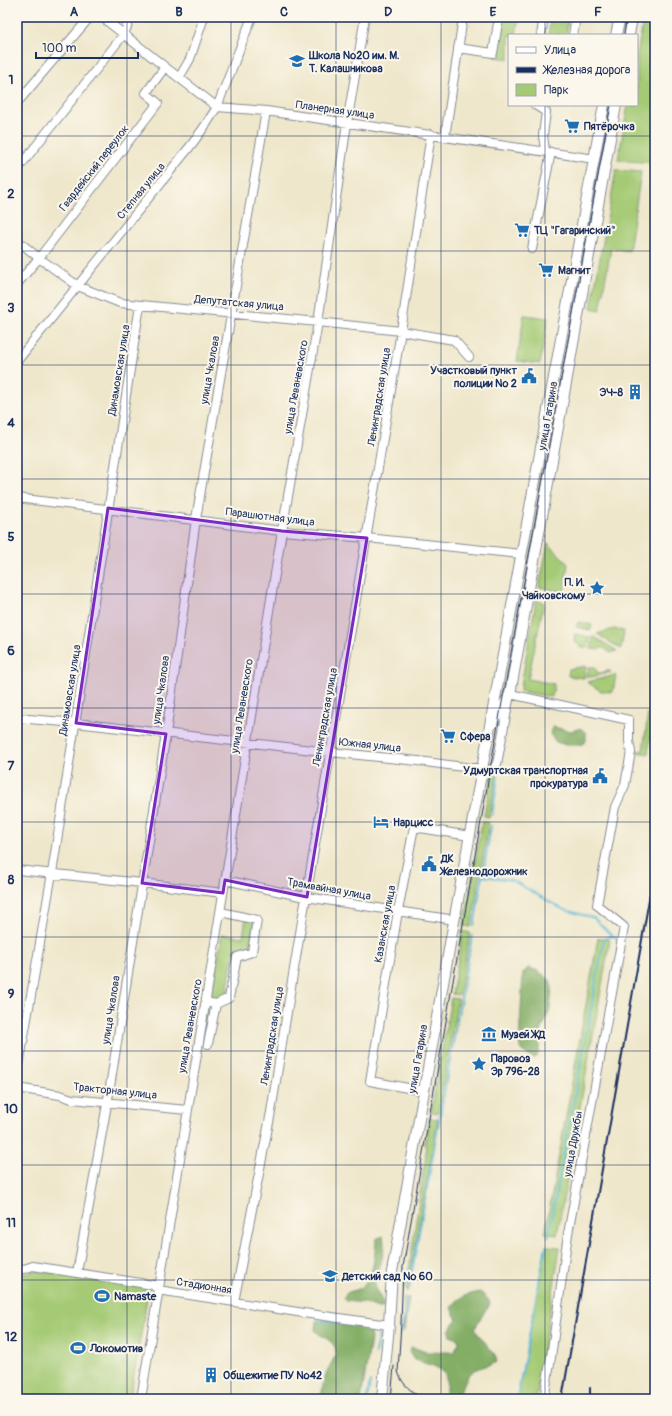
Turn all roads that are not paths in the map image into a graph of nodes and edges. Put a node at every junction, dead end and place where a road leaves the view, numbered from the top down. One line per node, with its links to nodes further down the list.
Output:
1 (90, 17): 21 (street)
2 (102, 17): 13 (street)
3 (131, 17): 13 (street)
4 (204, 17): 20 (street)
5 (252, 17): 25 (street, Степная улица)
6 (365, 17): 27 (street, улица Леваневского)
7 (463, 17): 18 (street)
8 (499, 17): 18 (street)
9 (544, 17): 14 (street)
10 (576, 17): 15 (street)
11 (620, 17): 16 (main road)
12 (632, 17): 17 (main road)
13 (124, 34): 19 (street); 33 (street)
14 (541, 34)
15 (573, 34)
16 (616, 34)
17 (629, 34)
18 (458, 48): 29 (street)
19 (164, 67): 20 (street); 36 (street, Гвардейский переулок)
20 (179, 78): 25 (street)
21 (17, 104)
22 (537, 106): 30 (street)
23 (604, 106): 31 (main road, улица Гагарина)
24 (616, 106): 32 (main road, улица Гагарина)
25 (217, 107): 26 (street, Планерная улица); 38 (street, Степная улица)
26 (266, 111): 27 (street, Планерная улица); 40 (street, улица Чкалова)
27 (347, 122): 28 (street, Планерная улица); 41 (street, улица Леваневского)
28 (431, 134): 29 (street, Планерная улица); 42 (street, Ленинградская улица)
29 (445, 137): 30 (street, Планерная улица)
30 (548, 152): 31 (street, Планерная улица); 35 (street)
31 (595, 159): 32 (main road); 50 (main road, улица Гагарина)
32 (606, 161): 51 (main road, улица Гагарина)
33 (17, 170)
34 (17, 240): 36 (street, Депутатская улица)
35 (532, 249)
36 (39, 258): 37 (street, Гвардейский переулок); 38 (street, Депутатская улица)
37 (17, 284)
38 (78, 286): 39 (street, Депутатская улица); 44 (street, Степная улица)
39 (140, 305): 40 (street, Депутатская улица); 46 (street, Динамовская улица)
40 (231, 313): 41 (street, Депутатская улица); 47 (street, улица Чкалова)
41 (318, 322): 42 (street, Депутатская улица); 48 (street, улица Леваневского)
42 (401, 331): 43 (street, Депутатская улица); 49 (street, Ленинградская улица)
43 (469, 357)
44 (17, 361)
45 (17, 498): 46 (street, Парашютная улица)
46 (108, 508): 47 (street, Парашютная улица); 53 (street, Динамовская улица)
47 (196, 519): 48 (street, Парашютная улица); 55 (street, улица Чкалова)
48 (282, 531): 49 (street, Парашютная улица); 56 (street, улица Леваневского)
49 (367, 538): 50 (street, Парашютная улица); 57 (street, Ленинградская улица)
50 (521, 554): 54 (main road, улица Гагарина)
51 (510, 694): 54 (main road, улица Гагарина); 58 (street); 84 (street, улица Дружбы)
52 (17, 718): 53 (street, Южная улица)
53 (76, 723): 55 (street, Южная улица); 61 (street, Динамовская улица)
54 (491, 725): 58 (main road, улица Гагарина)
55 (166, 734): 56 (street, Южная улица); 63 (street, улица Чкалова)
56 (248, 743): 57 (street, Южная улица); 62 (street, улица Леваневского)
57 (330, 752): 58 (street, Южная улица); 65 (street, Ленинградская улица)
58 (482, 773): 59 (main road, улица Гагарина)
59 (470, 836): 66 (street, Казанская улица); 68 (main road, улица Гагарина)
60 (17, 870): 61 (street)
61 (52, 873): 63 (street); 72 (street, Динамовская улица)
62 (225, 880): 64 (street, улица Леваневского); 65 (street, Трамвайная улица)
63 (142, 883): 64 (street); 75 (street, улица Чкалова)
64 (222, 893): 67 (street, улица Леваневского)
65 (307, 897): 66 (street, Трамвайная улица); 80 (street, Ленинградская улица)
66 (398, 911): 68 (street, Трамвайная улица); 74 (street, Казанская улица)
67 (221, 912): 69 (street, улица Леваневского); 70 (street)
68 (455, 920): 74 (main road, улица Гагарина)
69 (206, 1002): 70 (street); 76 (street, улица Леваневского)
70 (216, 1004): 71 (street)
71 (208, 1044)
72 (17, 1077)
73 (17, 1088): 75 (street, Тракторная улица)
74 (424, 1091): 81 (main road, улица Гагарина)
75 (108, 1102): 76 (street, Тракторная улица); 78 (street, улица Чкалова)
76 (187, 1110): 79 (street, улица Леваневского)
77 (17, 1268): 78 (street, Стадионная)
78 (77, 1273): 79 (street, Стадионная)
79 (158, 1290): 80 (street, Стадионная); 82 (street, улица Леваневского)
80 (234, 1302): 81 (street, Стадионная)
81 (389, 1325): 83 (main road, улица Гагарина)
82 (141, 1399)
83 (382, 1399)
84 (544, 1399)

